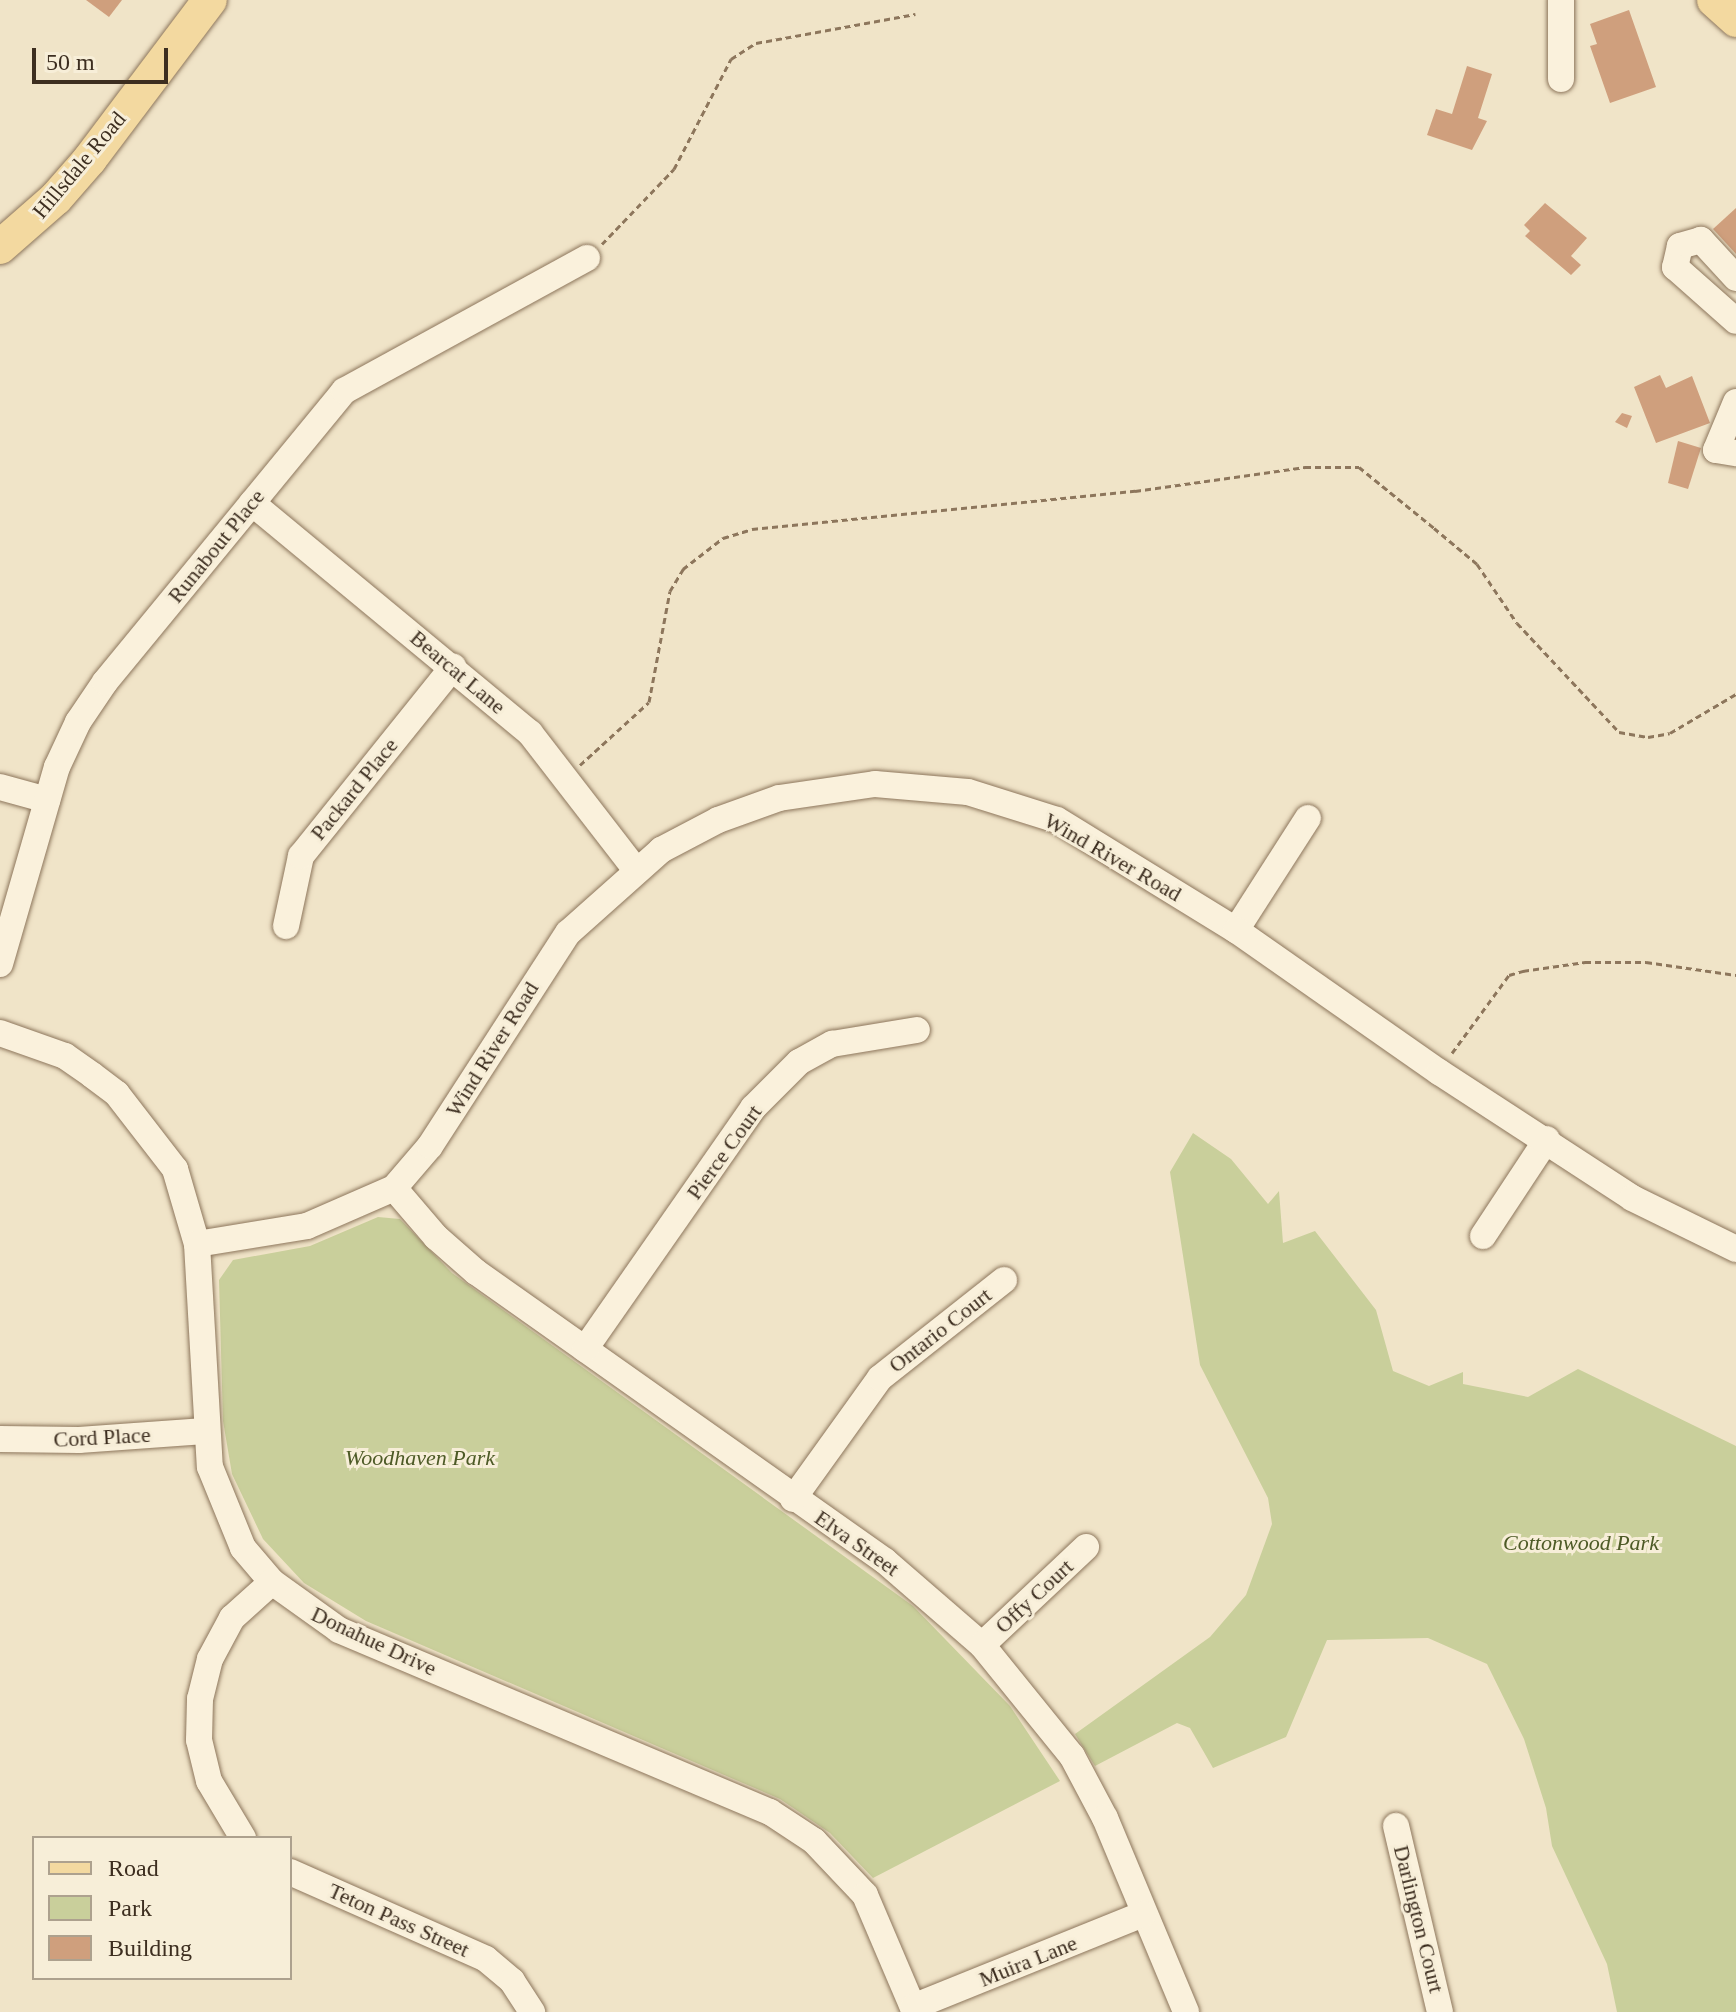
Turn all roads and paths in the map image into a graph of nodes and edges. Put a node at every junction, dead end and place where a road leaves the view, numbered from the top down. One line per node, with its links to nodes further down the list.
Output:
1 (210, 0): 7 (main road, Hillsdale Road)
2 (1561, 0): 6 (street)
3 (1714, 0): 5 (main road)
4 (915, 14): 8 (path)
5 (1736, 20)
6 (1561, 79)
7 (0, 247)
8 (587, 258): 13 (street, Runabout Place)
9 (1736, 278): 10 (street)
10 (1736, 321)
11 (1736, 402): 12 (street)
12 (1736, 453)
13 (252, 503): 14 (street, Bearcat Lane); 18 (street, Runabout Place)
14 (453, 667): 16 (street, Bearcat Lane); 21 (street, Packard Place)
15 (1736, 694): 16 (path)
16 (565, 777): 20 (street, Bearcat Lane)
17 (0, 787): 18 (street)
18 (47, 800): 23 (street, Runabout Place)
19 (1308, 818): 22 (street)
20 (635, 869): 22 (street, Wind River Road); 29 (street, Wind River Road)
21 (286, 926)
22 (1236, 930): 27 (street, Wind River Road)
23 (0, 964)
24 (1736, 975): 27 (path)
25 (917, 1030): 34 (street, Pierce Court)
26 (0, 1033): 31 (street, Donahue Drive)
27 (1439, 1072): 28 (street, Wind River Road)
28 (1547, 1139): 30 (street); 32 (street, Wind River Road)
29 (394, 1188): 31 (street, Wind River Road); 34 (street, Elva Street)
30 (1483, 1236)
31 (197, 1244): 35 (street, Donahue Drive)
32 (1736, 1249)
33 (1004, 1280): 37 (street, Ontario Court)
34 (585, 1349): 37 (street, Elva Street)
35 (205, 1431): 36 (street, Cord Place); 39 (street, Donahue Drive)
36 (0, 1439)
37 (793, 1499): 40 (street, Elva Street)
38 (1086, 1547): 40 (street, Offy Court)
39 (272, 1582): 42 (street); 45 (street, Donahue Drive)
40 (982, 1645): 44 (street, Elva Street)
41 (1396, 1826): 48 (street, Darlington Court)
42 (242, 1836)
43 (292, 1877): 46 (street, Teton Pass Street)
44 (1143, 1914): 45 (street, Muira Lane); 47 (street, Elva Street)
45 (914, 2010)
46 (532, 2012)
47 (1186, 2012)
48 (1440, 2012)

